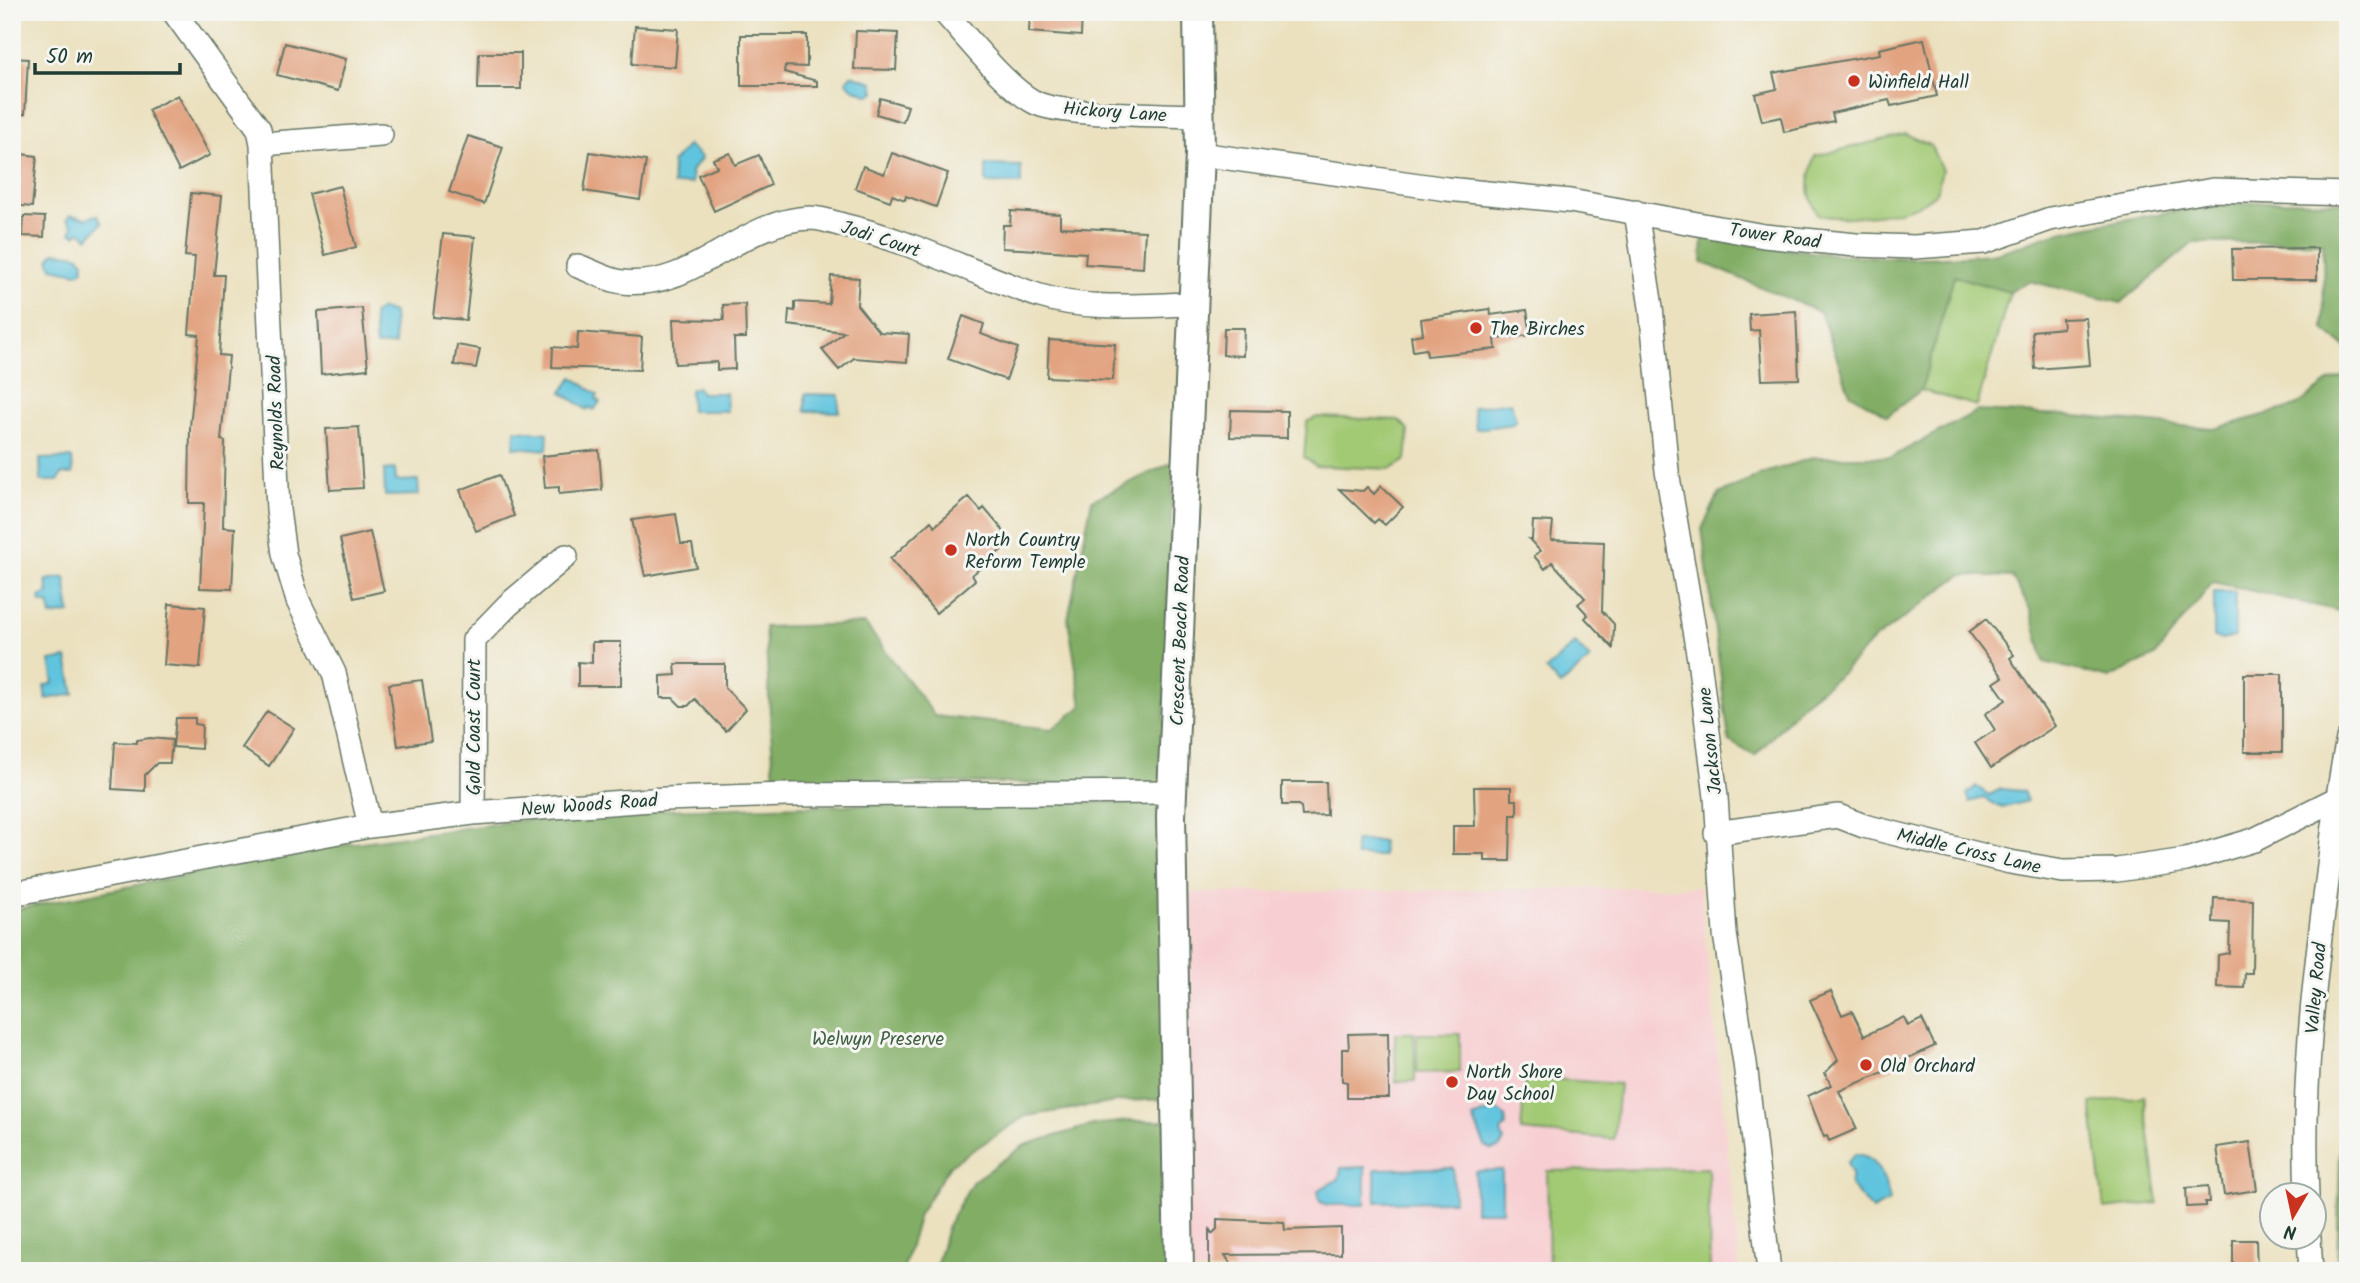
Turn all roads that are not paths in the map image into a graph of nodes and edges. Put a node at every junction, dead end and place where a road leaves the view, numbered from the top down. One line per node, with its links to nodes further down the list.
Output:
1 (174, 12): 6 (street, Reynolds Road)
2 (944, 12): 4 (street, Hickory Lane)
3 (1198, 12): 4 (street, Crescent Beach Road)
4 (1198, 116): 7 (street, Crescent Beach Road)
5 (380, 135): 6 (street)
6 (262, 144): 17 (street, Reynolds Road)
7 (1200, 154): 9 (street, Tower Road); 11 (street, Crescent Beach Road)
8 (2348, 194): 9 (street, Tower Road)
9 (1636, 212): 18 (street, Jackson Lane)
10 (579, 265): 11 (street, Jodi Court)
11 (1193, 304): 14 (street, Crescent Beach Road)
12 (566, 556): 16 (street, Gold Coast Court)
13 (2348, 739): 15 (street, Valley Road)
14 (1172, 792): 16 (street, New Woods Road); 22 (street, Crescent Beach Road)
15 (2338, 798): 18 (street, Middle Cross Lane); 20 (street, Valley Road)
16 (473, 813): 17 (street, New Woods Road)
17 (370, 827): 19 (street, New Woods Road)
18 (1716, 834): 23 (street, Jackson Lane)
19 (12, 894)
20 (2306, 1182)
21 (2310, 1252): 24 (street)
22 (1179, 1271)
23 (1769, 1271)
24 (2311, 1271)

